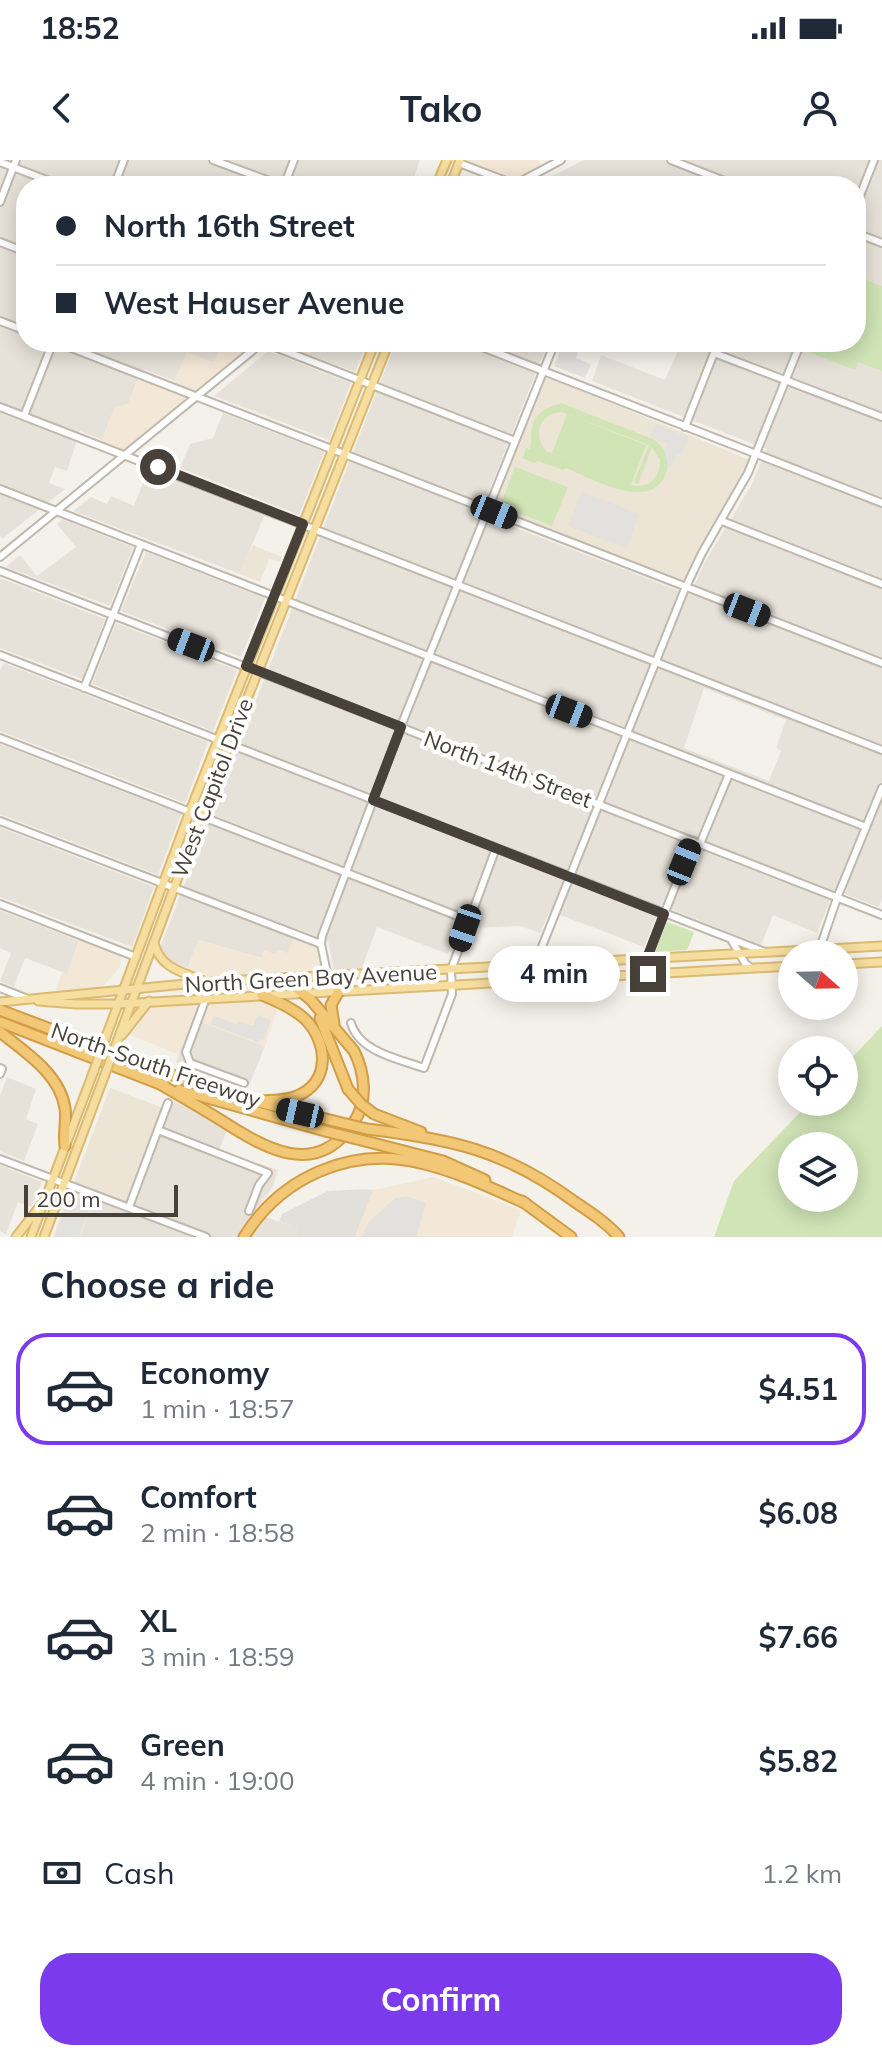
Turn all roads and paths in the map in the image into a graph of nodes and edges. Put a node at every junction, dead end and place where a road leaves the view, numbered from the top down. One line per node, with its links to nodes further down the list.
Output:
1 (213, 160): 10 (street)
2 (561, 160): 12 (street)
3 (671, 160): 13 (street)
4 (873, 160): 8 (street); 14 (street)
5 (454, 161): 11 (street)
6 (0, 162): 7 (street)
7 (15, 164): 9 (street); 15 (street)
8 (882, 164)
9 (41, 176)
10 (257, 176)
11 (492, 176)
12 (532, 176)
13 (712, 176)
14 (866, 179)
15 (0, 202)
16 (50, 352): 31 (street)
17 (80, 352): 29 (street)
18 (250, 352): 29 (street)
19 (288, 352): 26 (street)
20 (371, 352): 26 (main road, West Capitol Drive)
21 (385, 352): 28 (main road, West Capitol Drive)
22 (495, 352): 25 (street)
23 (551, 352): 25 (street)
24 (797, 352): 27 (street)
25 (543, 371): 33 (street); 34 (street)
26 (360, 380): 28 (street); 35 (main road, West Capitol Drive)
27 (786, 381): 32 (street); 33 (street); 38 (street)
28 (372, 385): 34 (street); 37 (main road, West Capitol Drive)
29 (197, 396): 35 (street); 36 (street)
30 (0, 407): 31 (street)
31 (24, 416): 36 (street)
32 (882, 417)
33 (685, 427): 38 (street)
34 (515, 441): 41 (street)
35 (332, 449): 37 (street); 44 (main road, West Capitol Drive)
36 (126, 454): 42 (street); 44 (street)
37 (344, 454): 41 (street); 45 (main road, West Capitol Drive)
38 (757, 455): 40 (street); 43 (street)
39 (0, 489): 42 (street)
40 (882, 503)
41 (488, 509): 49 (street); 51 (street)
42 (56, 511): 46 (street); 47 (street)
43 (722, 521): 50 (street); 51 (street)
44 (303, 524): 45 (street); 52 (main road, West Capitol Drive)
45 (315, 528): 49 (street); 53 (main road, West Capitol Drive)
46 (141, 544): 52 (street); 54 (street)
47 (0, 557)
48 (0, 571): 54 (street, North 14th Street)
49 (458, 584): 56 (street); 57 (street)
50 (882, 584)
51 (686, 587): 57 (street); 58 (street)
52 (274, 595): 53 (street); 59 (main road, West Capitol Drive)
53 (286, 600): 56 (street); 60 (main road, West Capitol Drive)
54 (112, 615): 59 (street, North 14th Street); 61 (street)
55 (0, 655): 61 (street)
56 (429, 656): 62 (street); 63 (street)
57 (656, 662): 63 (street); 67 (street)
58 (882, 663)
59 (246, 666): 60 (street, North 14th Street); 65 (main road, West Capitol Drive)
60 (258, 671): 62 (street, North 14th Street); 66 (main road, West Capitol Drive)
61 (84, 688): 65 (street)
62 (401, 727): 70 (street); 71 (street, North 14th Street)
63 (628, 734): 68 (street); 71 (street)
64 (0, 738): 72 (street)
65 (218, 739): 66 (street); 72 (main road, West Capitol Drive)
66 (229, 744): 70 (street); 73 (main road, West Capitol Drive)
67 (882, 750)
68 (729, 774): 75 (street); 76 (street)
69 (882, 788): 75 (street)
70 (373, 800): 77 (street); 78 (street)
71 (599, 805): 76 (street, North 14th Street); 79 (street)
72 (190, 811): 73 (street); 80 (main road, West Capitol Drive)
73 (201, 816): 78 (street); 81 (main road, West Capitol Drive)
74 (0, 821): 80 (street)
75 (866, 827): 82 (street)
76 (696, 843): 82 (street, North 14th Street); 84 (street)
77 (496, 848): 79 (street); 86 (street)
78 (345, 873): 86 (street); 90 (street)
79 (570, 877): 84 (street); 100 (street)
80 (163, 885): 81 (street); 96 (main road, West Capitol Drive)
81 (173, 888): 89 (main road, West Capitol Drive); 90 (street)
82 (837, 898): 85 (street, North 14th Street); 88 (street)
83 (0, 904): 96 (street)
84 (664, 914): 87 (street); 97 (street)
85 (882, 915)
86 (468, 920): 103 (street)
87 (726, 937): 93 (street); 95 (street)
88 (822, 940)
89 (154, 941): 108 (main road); 111 (main road, West Capitol Drive)
90 (321, 944): 105 (street)
91 (882, 946): 92 (main road, North Green Bay Avenue)
92 (858, 948)
93 (768, 953): 94 (main road, North Green Bay Avenue); 95 (main road, North Green Bay Avenue)
94 (778, 953)
95 (739, 954): 97 (main road, North Green Bay Avenue); 102 (street)
96 (136, 957): 112 (main road, West Capitol Drive)
97 (647, 958): 100 (main road, North Green Bay Avenue); 104 (street)
98 (882, 962): 99 (main road)
99 (858, 963)
100 (535, 964): 103 (main road, North Green Bay Avenue); 107 (street)
101 (778, 967): 102 (main road, North Green Bay Avenue)
102 (751, 968): 104 (main road, North Green Bay Avenue)
103 (451, 970): 105 (main road, North Green Bay Avenue); 109 (street)
104 (648, 974): 107 (main road, North Green Bay Avenue)
105 (328, 975): 106 (main road, North Green Bay Avenue); 113 (street)
106 (286, 979): 108 (main road, North Green Bay Avenue); 115 (highway)
107 (536, 980): 109 (main road, North Green Bay Avenue)
108 (206, 982): 111 (main road, North Green Bay Avenue); 116 (street)
109 (453, 985): 113 (main road, North Green Bay Avenue); 123 (street)
110 (0, 988): 117 (street)
111 (136, 989): 112 (main road, North Green Bay Avenue); 119 (main road, West Capitol Drive)
112 (123, 990): 117 (main road, North Green Bay Avenue); 120 (main road, West Capitol Drive)
113 (335, 992): 115 (main road, North Green Bay Avenue); 124 (highway)
114 (262, 995): 115 (main road, North Green Bay Avenue); 116 (main road, North Green Bay Avenue); 129 (highway)
115 (304, 995): 124 (highway); 132 (highway, bridge)
116 (206, 998): 118 (main road, North Green Bay Avenue); 127 (street)
117 (31, 1000): 120 (main road, North Green Bay Avenue); 121 (main road)
118 (149, 1001): 119 (main road, North Green Bay Avenue); 126 (main road)
119 (131, 1002): 120 (main road, North Green Bay Avenue); 126 (main road, West Capitol Drive)
120 (118, 1004): 133 (main road, West Capitol Drive, bridge)
121 (1, 1006): 129 (highway, North-South Freeway)
122 (0, 1022): 128 (highway, North-South Freeway)
123 (351, 1023)
124 (337, 1030): 128 (highway)
125 (0, 1032): 133 (highway)
126 (118, 1039): 136 (main road, West Capitol Drive, bridge)
127 (244, 1083)
128 (160, 1084): 138 (highway, North-South Freeway, bridge)
129 (253, 1102): 132 (highway, North-South Freeway, bridge)
130 (168, 1103): 131 (street)
131 (158, 1130): 139 (street); 140 (street)
132 (448, 1140): 147 (highway, North-South Freeway)
133 (65, 1146): 135 (main road, West Capitol Drive)
134 (0, 1159): 135 (street)
135 (53, 1179): 136 (street); 137 (main road, West Capitol Drive)
136 (64, 1183): 139 (street); 141 (main road, West Capitol Drive)
137 (45, 1200): 142 (main road); 143 (main road, West Capitol Drive)
138 (525, 1203): 145 (highway); 146 (highway, North-South Freeway)
139 (129, 1207): 144 (street)
140 (249, 1211)
141 (44, 1236)
142 (16, 1237)
143 (31, 1237)
144 (206, 1237)
145 (244, 1237)
146 (571, 1237)
147 (619, 1237)

